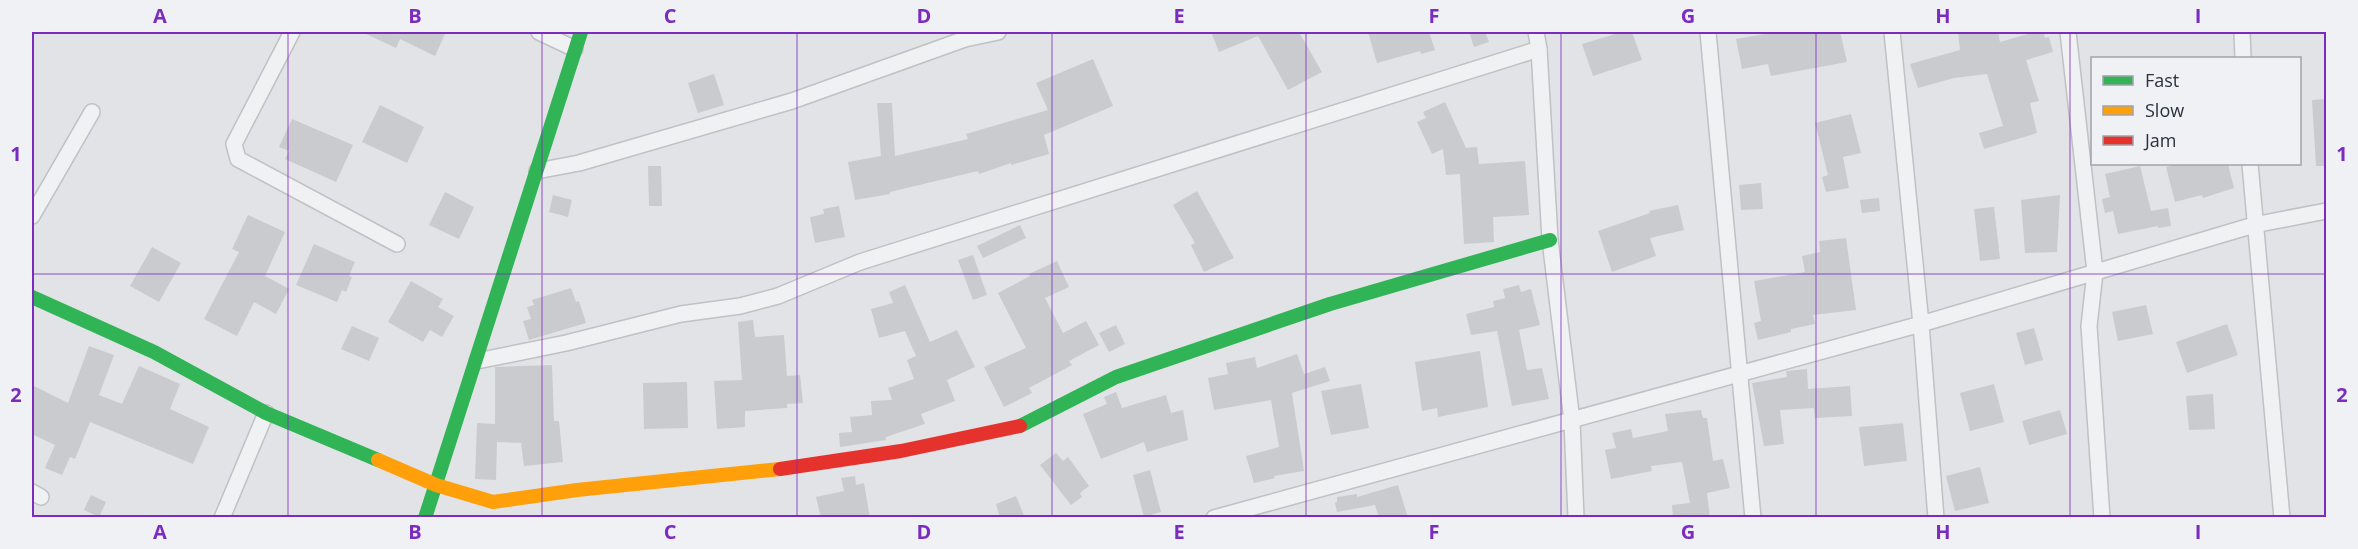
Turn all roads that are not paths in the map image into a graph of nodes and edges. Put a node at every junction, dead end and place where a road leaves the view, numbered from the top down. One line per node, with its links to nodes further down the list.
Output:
1 (292, 32): 20 (street)
2 (539, 32): 10 (street)
3 (581, 32): 10 (street)
4 (998, 32): 15 (street)
5 (1536, 32): 11 (street)
6 (1708, 32): 25 (street)
7 (1892, 32): 23 (street)
8 (2068, 32): 21 (street)
9 (2241, 32): 12 (street)
10 (575, 49): 15 (street)
11 (1539, 49): 19 (street); 24 (street)
12 (2243, 57)
13 (92, 112): 17 (street)
14 (2250, 165): 18 (street)
15 (537, 171): 24 (street)
16 (2326, 211): 18 (street)
17 (32, 216)
18 (2254, 225): 21 (street); 36 (street)
19 (1550, 240): 27 (street); 28 (street)
20 (397, 244)
21 (2096, 272): 23 (street); 35 (street)
22 (32, 297): 26 (street)
23 (1922, 324): 25 (street); 34 (street)
24 (477, 361): 28 (street)
25 (1740, 372): 27 (street); 33 (street)
26 (266, 413): 28 (street); 29 (street)
27 (1572, 421): 31 (street); 32 (street)
28 (436, 485): 30 (street)
29 (222, 518)
30 (424, 518)
31 (1214, 518)
32 (1576, 518)
33 (1753, 518)
34 (1936, 518)
35 (2102, 518)
36 (2282, 518)

